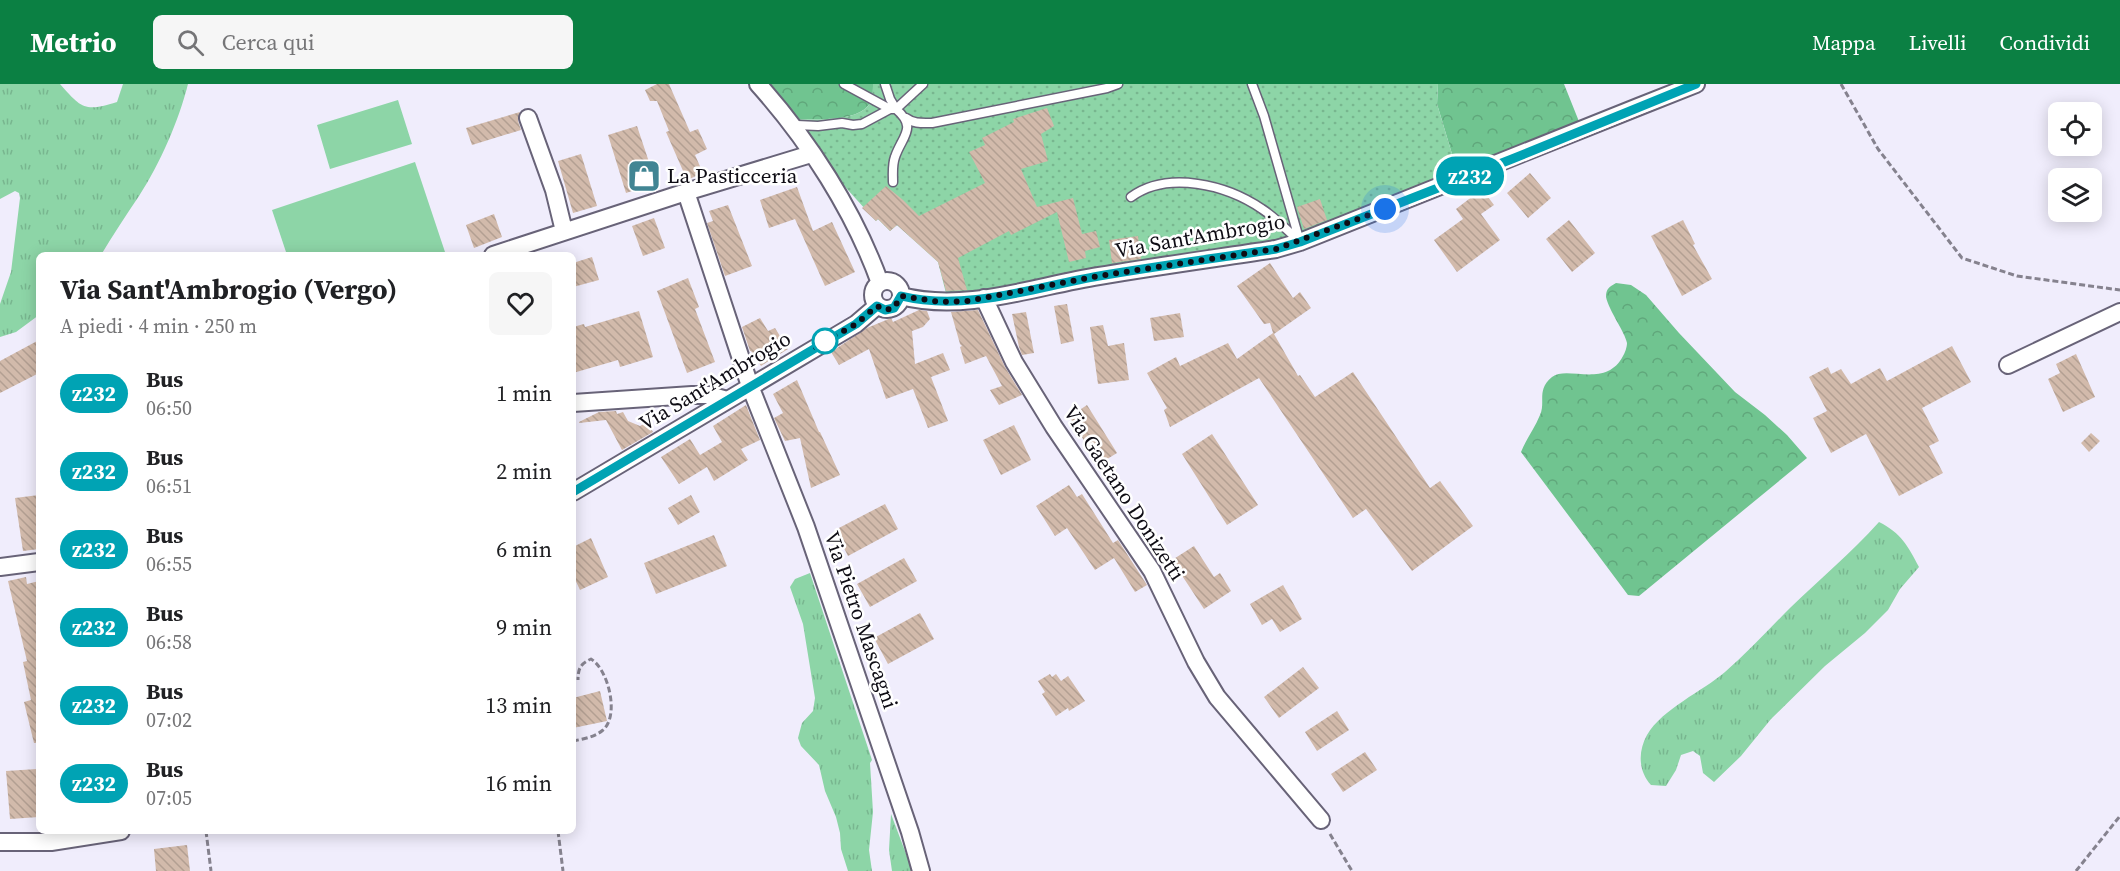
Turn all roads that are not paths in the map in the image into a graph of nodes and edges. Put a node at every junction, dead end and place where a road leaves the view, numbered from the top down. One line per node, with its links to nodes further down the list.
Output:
1 (758, 84): 12 (street)
2 (844, 84): 8 (lane)
3 (885, 84): 8 (lane)
4 (923, 84): 8 (lane)
5 (1118, 84): 10 (lane)
6 (1252, 84): 17 (lane)
7 (1696, 84): 17 (street, Via Sant'Ambrogio)
8 (893, 109): 10 (lane); 11 (lane)
9 (528, 118): 16 (street)
10 (906, 118): 13 (lane)
11 (797, 125)
12 (811, 154): 14 (street); 19 (street)
13 (893, 182)
14 (686, 192): 16 (street); 25 (street, Via Pietro Mascagni)
15 (1131, 197): 17 (lane)
16 (564, 231): 18 (street)
17 (1300, 242): 21 (street, Via Sant'Ambrogio)
18 (502, 252)
19 (880, 283): 20 (street); 22 (street)
20 (901, 296): 21 (street, Via Sant'Ambrogio); 22 (street)
21 (984, 298): 31 (street, Via Gaetano Donizetti)
22 (877, 306): 25 (street, Via Sant'Ambrogio)
23 (2120, 312): 24 (street)
24 (2008, 365)
25 (750, 386): 26 (street, Via Sant'Ambrogio); 34 (street, Via Pietro Mascagni)
26 (727, 400): 27 (street); 28 (street, Via Sant'Ambrogio)
27 (576, 403)
28 (576, 490)
29 (36, 562): 30 (street)
30 (0, 567)
31 (1321, 820)
32 (102, 834): 33 (street)
33 (0, 842)
34 (921, 871)

